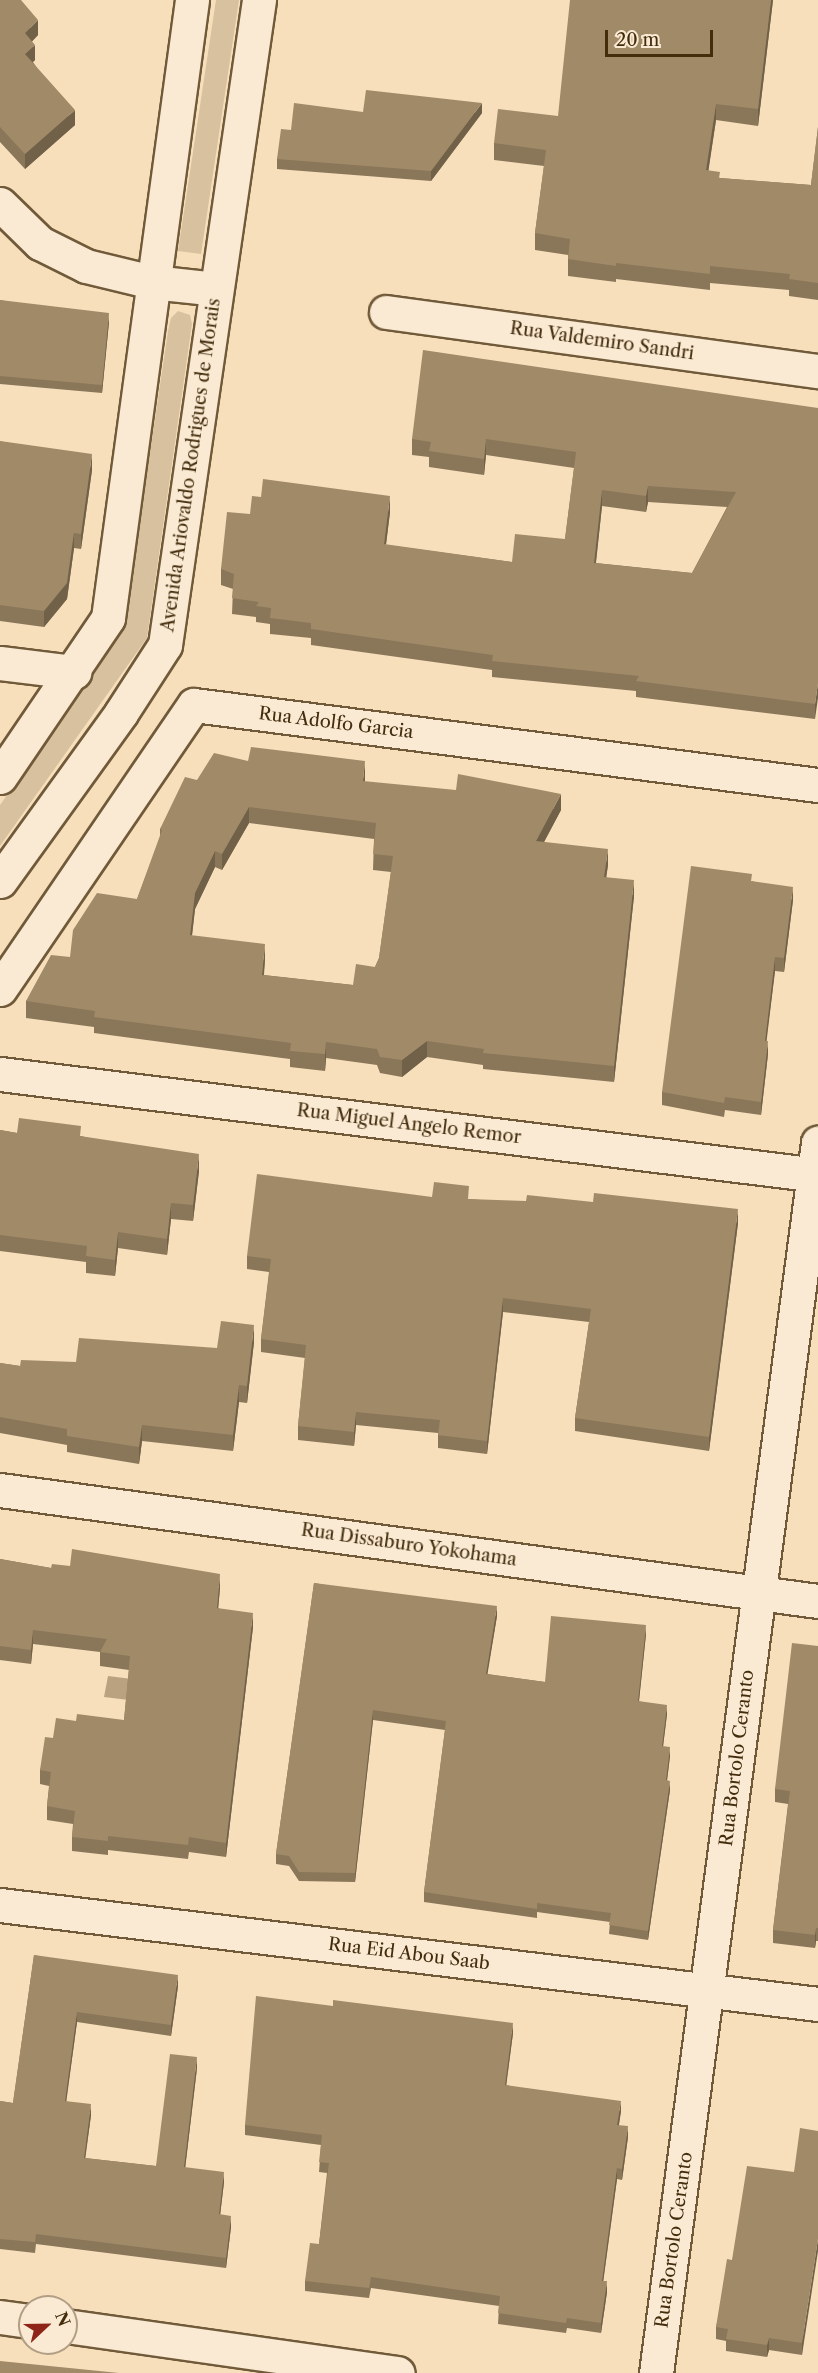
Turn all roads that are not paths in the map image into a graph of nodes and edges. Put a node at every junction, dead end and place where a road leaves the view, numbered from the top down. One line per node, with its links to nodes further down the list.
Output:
1 (192, 0): 4 (street)
2 (259, 0): 5 (street, Avenida Ariovaldo Rodrigues de Morais)
3 (0, 204): 4 (street)
4 (152, 282): 5 (street); 9 (street)
5 (216, 289): 12 (street, Avenida Ariovaldo Rodrigues de Morais)
6 (386, 312): 7 (street, Rua Valdemiro Sandri)
7 (818, 371)
8 (0, 663): 9 (street)
9 (74, 672): 10 (street)
10 (0, 777)
11 (818, 785): 13 (street, Rua Adolfo Garcia)
12 (0, 881)
13 (0, 989)
14 (0, 1074): 15 (street, Rua Miguel Angelo Remor)
15 (817, 1164): 17 (street, Rua Bortolo Ceranto)
16 (0, 1490): 17 (street, Rua Dissaburo Yokohama)
17 (759, 1592): 18 (street, Rua Dissaburo Yokohama); 20 (street, Rua Bortolo Ceranto)
18 (818, 1601)
19 (0, 1905): 20 (street, Rua Eid Abou Saab)
20 (707, 1990): 21 (street, Rua Eid Abou Saab); 26 (street, Rua Bortolo Ceranto)
21 (818, 2004)
22 (0, 2317): 23 (street)
23 (18, 2319)
24 (78, 2328): 25 (street)
25 (398, 2373)
26 (656, 2373)

